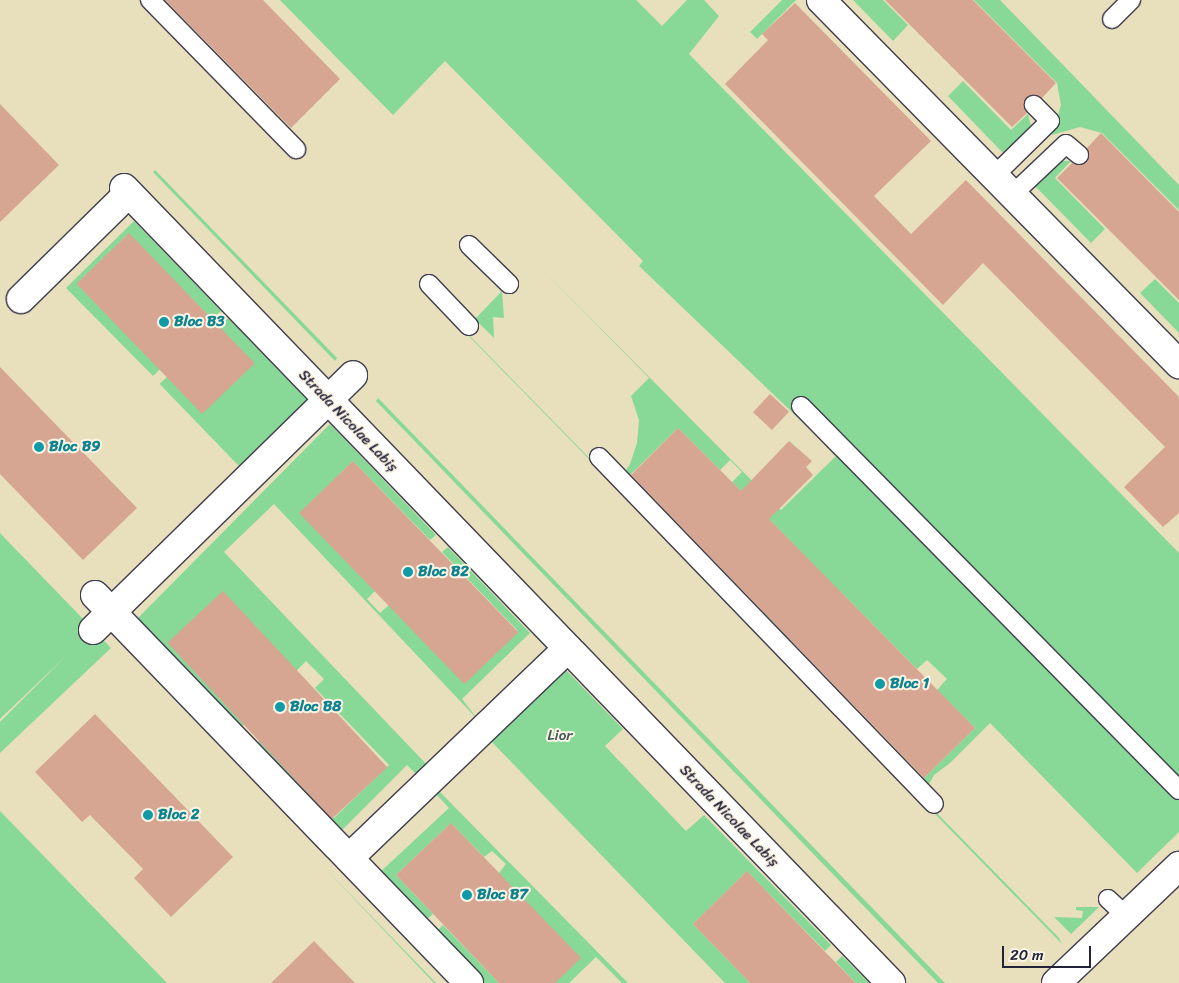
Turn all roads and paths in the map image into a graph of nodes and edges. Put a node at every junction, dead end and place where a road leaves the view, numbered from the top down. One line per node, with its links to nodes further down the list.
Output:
1 (150, 0): 6 (lane)
2 (821, 0): 8 (street)
3 (1131, 0): 4 (lane)
4 (1112, 19)
5 (1034, 105): 8 (lane)
6 (296, 149)
7 (1079, 156): 8 (lane)
8 (1003, 185): 14 (street)
9 (469, 245): 11 (lane)
10 (429, 284): 13 (lane)
11 (509, 284)
12 (21, 299): 16 (street, Strada Nicolae Labiș)
13 (469, 326)
14 (1179, 364)
15 (353, 375): 16 (street)
16 (328, 400): 19 (street, Strada Nicolae Labiș); 22 (street)
17 (801, 406): 20 (lane)
18 (599, 458): 21 (lane)
19 (568, 648): 22 (street); 25 (street, Strada Nicolae Labiș)
20 (1179, 790)
21 (934, 804)
22 (349, 858): 24 (street)
23 (1177, 872): 26 (street)
24 (469, 983)
25 (891, 983)
26 (1056, 983)

